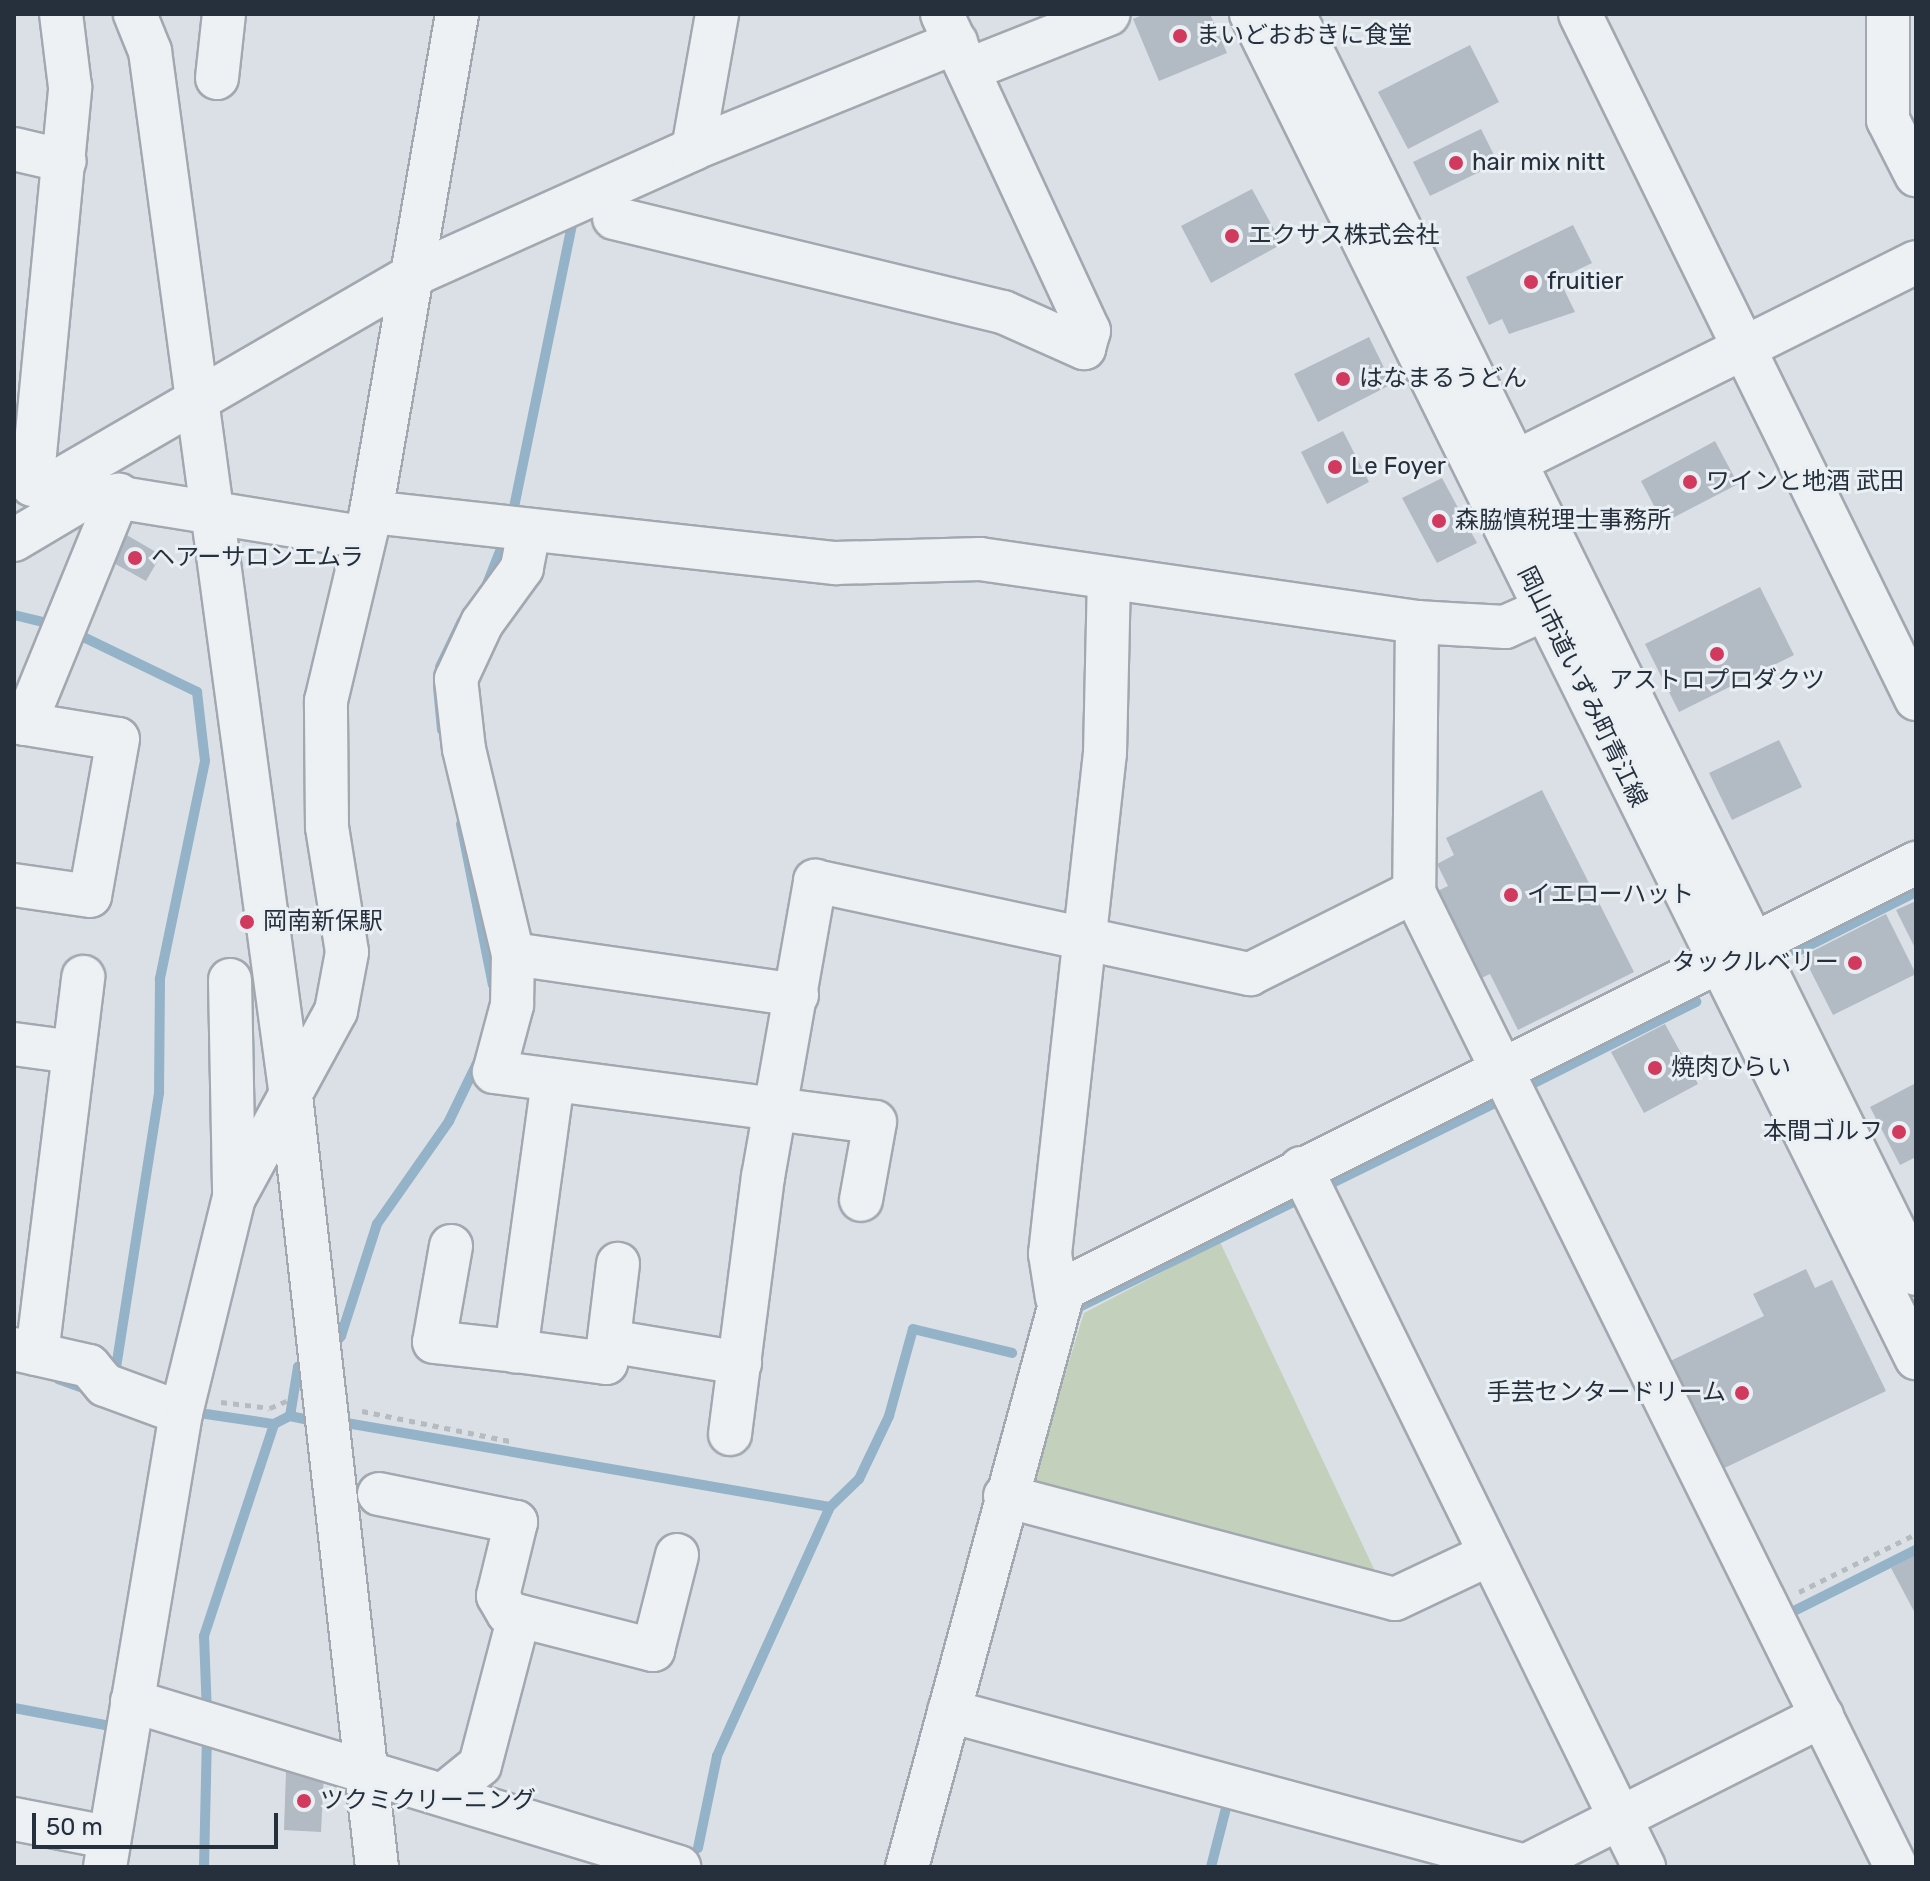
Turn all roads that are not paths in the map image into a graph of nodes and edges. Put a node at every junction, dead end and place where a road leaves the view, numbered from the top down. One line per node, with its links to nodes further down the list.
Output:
1 (61, 14): 15 (street)
2 (135, 14): 21 (street)
3 (224, 14): 12 (street)
4 (457, 14): 19 (street)
5 (717, 14): 14 (street)
6 (1109, 14): 11 (street)
7 (1251, 14): 22 (street, 岡山市道いずみ町青江線)
8 (1294, 14): 22 (street, 岡山市道いずみ町青江線)
9 (1580, 14): 20 (street)
10 (1888, 14): 16 (street)
11 (959, 47): 14 (street); 17 (street)
12 (217, 78)
13 (14, 149): 15 (street)
14 (693, 149): 19 (street)
15 (65, 161): 23 (street)
16 (1916, 175)
17 (614, 218)
18 (1916, 262): 20 (street)
19 (409, 290): 21 (street); 25 (street)
20 (1746, 352): 22 (street); 31 (street)
21 (194, 416): 23 (street); 24 (street)
22 (1497, 471): 29 (street, 岡山市道いずみ町青江線); 37 (street, 岡山市道いずみ町青江線)
23 (66, 488): 24 (street); 27 (street); 32 (street)
24 (206, 509): 25 (street); 46 (street)
25 (367, 524): 26 (street); 46 (street)
26 (521, 537): 28 (street); 38 (street)
27 (14, 540)
28 (1109, 578): 30 (street); 36 (street)
29 (1543, 610): 30 (street); 37 (street, 岡山市道いずみ町青江線)
30 (1417, 622): 35 (street)
31 (1916, 699)
32 (20, 723): 34 (street)
33 (1916, 863): 37 (street)
34 (14, 885)
35 (1414, 892): 36 (street); 45 (street)
36 (1082, 939): 41 (street); 54 (street)
37 (1735, 951): 45 (street); 53 (street, 岡山市道いずみ町青江線); 58 (street, 岡山市道いずみ町青江線)
38 (513, 954): 41 (street); 44 (street)
39 (83, 977): 43 (street)
40 (230, 980): 49 (street)
41 (797, 995): 47 (street)
42 (14, 1044): 43 (street)
43 (73, 1052): 56 (street)
44 (553, 1081): 47 (street); 57 (street)
45 (1506, 1086): 48 (street); 69 (street)
46 (291, 1096): 49 (street); 70 (street)
47 (776, 1110): 50 (street); 59 (street)
48 (1308, 1183): 54 (street); 64 (street)
49 (234, 1198): 60 (street)
50 (861, 1200)
51 (451, 1246): 57 (street)
52 (618, 1264): 55 (street)
53 (1916, 1274)
54 (1057, 1298): 63 (street)
55 (609, 1341): 57 (street); 59 (street)
56 (25, 1351): 60 (street)
57 (516, 1351)
58 (1916, 1358)
59 (740, 1363): 61 (street)
60 (183, 1403): 67 (street)
61 (730, 1434)
62 (379, 1494): 66 (street)
63 (1005, 1496): 64 (street); 68 (street)
64 (1490, 1554): 73 (street)
65 (677, 1555): 66 (street)
66 (519, 1616): 71 (street)
67 (132, 1701): 70 (street); 74 (street)
68 (949, 1711): 73 (street); 77 (street)
69 (1822, 1716): 73 (street); 78 (street)
70 (367, 1770): 71 (street); 76 (street)
71 (444, 1794): 75 (street)
72 (14, 1819): 74 (street)
73 (1630, 1837)
74 (106, 1852)
75 (672, 1866)
76 (377, 1867)
77 (907, 1867)
78 (1896, 1867)

